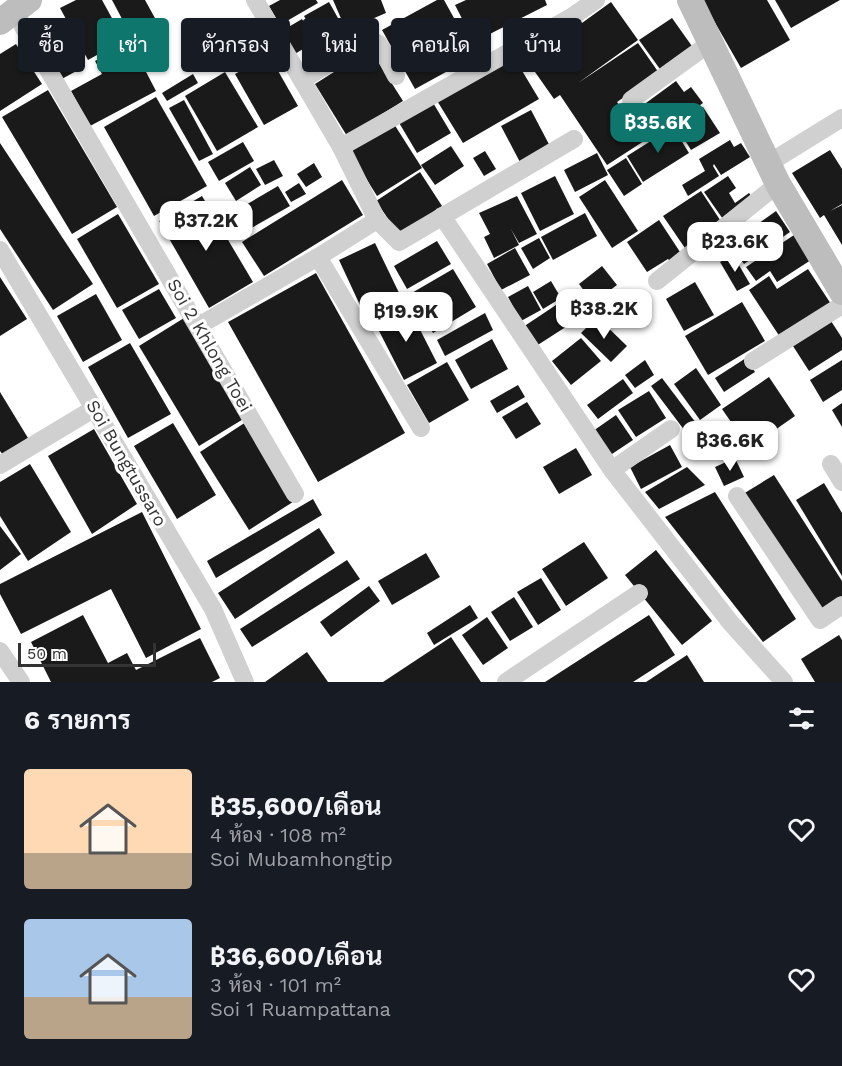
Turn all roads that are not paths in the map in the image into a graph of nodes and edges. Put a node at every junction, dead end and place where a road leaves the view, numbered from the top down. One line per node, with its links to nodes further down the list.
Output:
1 (255, 0): 8 (street)
2 (596, 0): 4 (street)
3 (690, 0): 6 (street)
4 (569, 8): 12 (street)
5 (15, 11): 21 (street, Soi 2 Khlong Toei)
6 (710, 43): 9 (street); 13 (street)
7 (396, 76): 8 (street)
8 (302, 80): 12 (street)
9 (631, 100)
10 (842, 118): 13 (street)
11 (574, 139): 14 (street)
12 (341, 147): 15 (street)
13 (774, 174): 18 (street); 19 (street)
14 (442, 216): 15 (street); 28 (street)
15 (377, 220): 17 (street)
16 (0, 250): 23 (street, Soi Bungtussaro)
17 (318, 257): 21 (street); 24 (street)
18 (657, 281)
19 (842, 292)
20 (842, 305): 22 (street)
21 (200, 325): 30 (street, Soi 2 Khlong Toei)
22 (753, 361)
23 (95, 408): 27 (street); 36 (street, Soi Bungtussaro)
24 (421, 428)
25 (671, 429): 28 (street)
26 (831, 464): 29 (street)
27 (0, 465)
28 (612, 470): 38 (street)
29 (842, 482)
30 (295, 494)
31 (737, 496): 33 (street)
32 (639, 593): 37 (street)
33 (842, 605)
34 (0, 651): 35 (street)
35 (21, 682)
36 (245, 682)
37 (508, 682)
38 (784, 682)

